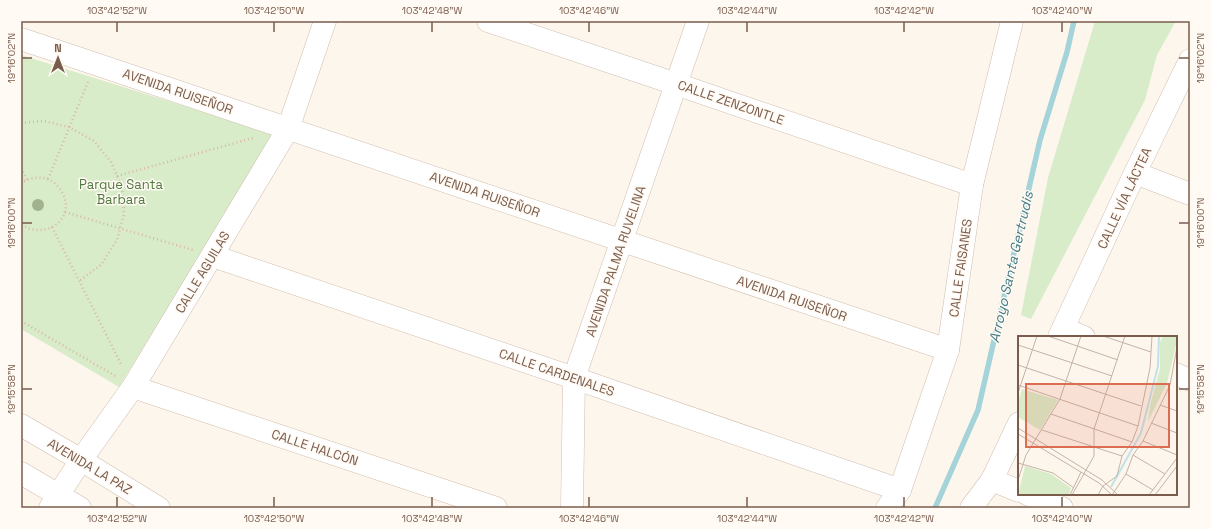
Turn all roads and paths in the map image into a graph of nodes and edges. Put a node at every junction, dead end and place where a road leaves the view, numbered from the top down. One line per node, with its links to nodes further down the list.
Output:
1 (324, 21): 11 (street, CALLE AGUILAS)
2 (488, 21): 8 (street, CALLE ZENZONTLE)
3 (698, 21): 8 (street, AVENIDA PALMA RUVELINA)
4 (1012, 21): 19 (street, CALLE FAISANES)
5 (21, 39): 7 (street, AVENIDA RUISEÑOR)
6 (1190, 60): 14 (street, CALLE VÍA LÁCTEA)
7 (96, 64): 10 (path); 11 (street, AVENIDA RUISEÑOR)
8 (676, 84): 19 (street, CALLE ZENZONTLE); 25 (street, AVENIDA PALMA RUVELINA)
9 (21, 123): 10 (path)
10 (70, 127): 15 (path); 16 (path)
11 (288, 129): 25 (street, AVENIDA RUISEÑOR); 26 (street, CALLE AGUILAS)
12 (259, 137): 15 (path)
13 (21, 168): 17 (path)
14 (1135, 173): 20 (street); 29 (street, CALLE VÍA LÁCTEA)
15 (117, 176): 24 (path)
16 (48, 179): 17 (path); 21 (path)
17 (27, 180): 18 (path)
18 (21, 184)
19 (972, 185): 31 (street, CALLE FAISANES)
20 (1190, 194)
21 (65, 212): 23 (path); 24 (path)
22 (21, 224): 23 (path)
23 (52, 227): 27 (path)
24 (120, 228): 26 (path); 27 (path)
25 (622, 240): 31 (street, AVENIDA RUISEÑOR); 33 (street, AVENIDA PALMA RUVELINA)
26 (213, 256): 33 (street, CALLE CARDENALES); 35 (street, CALLE AGUILAS)
27 (79, 281): 35 (path)
28 (21, 321): 35 (path)
29 (1061, 333): 30 (street)
30 (1078, 336)
31 (948, 350): 41 (street, CALLE FAISANES)
32 (1177, 374): 34 (street)
33 (574, 378): 41 (street, CALLE CARDENALES); 48 (street, AVENIDA PALMA RUVELINA)
34 (1190, 380)
35 (133, 387): 38 (street, CALLE AGUILAS); 47 (street, CALLE HALCÓN)
36 (21, 425): 38 (street, AVENIDA LA PAZ)
37 (1018, 425): 40 (street)
38 (81, 460): 44 (street, CALLE AGUILAS); 46 (street, AVENIDA LA PAZ)
39 (21, 473): 44 (street)
40 (992, 480): 42 (street); 50 (street)
41 (900, 490): 49 (street, CALLE FAISANES)
42 (1018, 491)
43 (1030, 495): 51 (street)
44 (54, 501): 45 (street)
45 (80, 508)
46 (159, 508)
47 (496, 508)
48 (572, 508)
49 (887, 508)
50 (971, 508)
51 (1062, 508)

